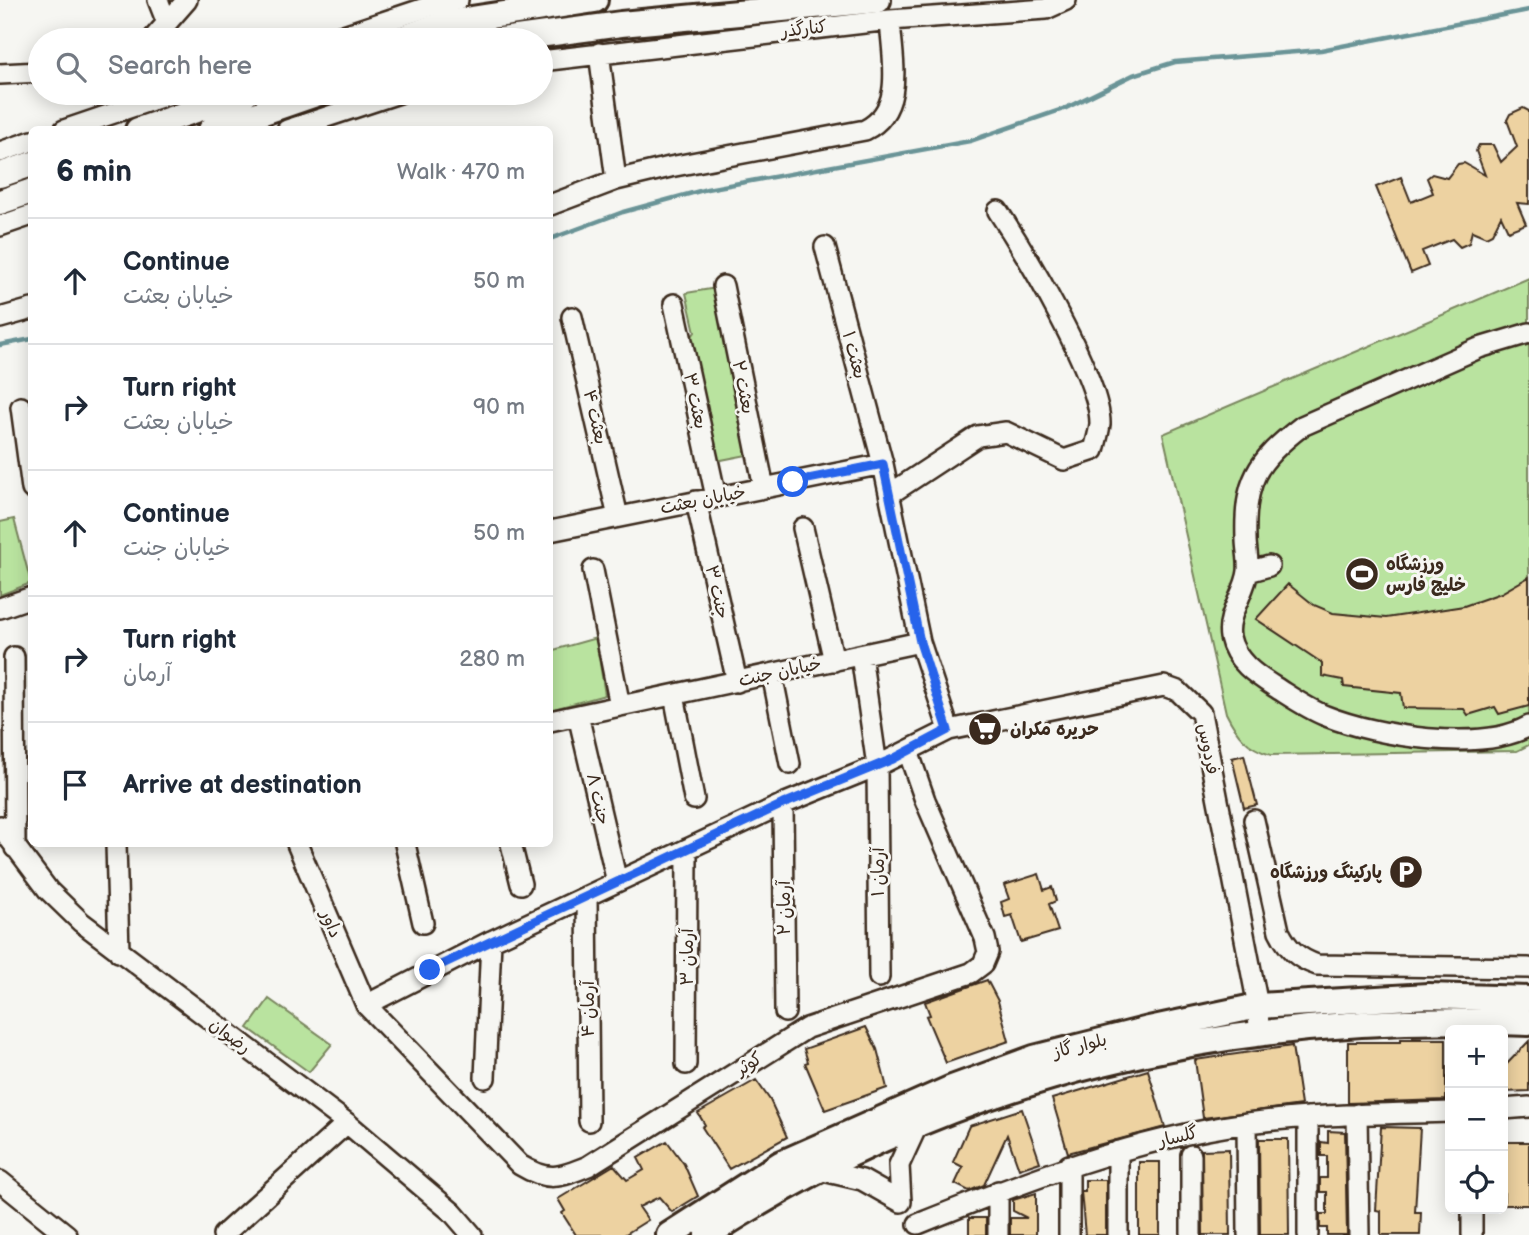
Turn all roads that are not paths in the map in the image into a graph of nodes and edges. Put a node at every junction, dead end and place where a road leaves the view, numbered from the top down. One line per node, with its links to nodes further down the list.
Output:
1 (158, 0): 7 (street)
2 (187, 0): 7 (street)
3 (458, 0): 9 (street)
4 (595, 0): 10 (main road)
5 (1066, 0): 6 (street, کنارگذر)
6 (884, 10): 11 (main road); 12 (street, کنارگذر); 28 (street)
7 (167, 23): 8 (street)
8 (163, 28)
9 (365, 28)
10 (431, 28)
11 (553, 33)
12 (599, 53): 13 (street, کنارگذر); 28 (street)
13 (553, 59)
14 (28, 73): 15 (street)
15 (0, 75)
16 (138, 105): 21 (street)
17 (211, 105): 22 (main road)
18 (283, 105): 23 (main road)
19 (369, 105): 20 (street)
20 (322, 124)
21 (76, 126)
22 (150, 126)
23 (223, 126)
24 (28, 142): 25 (street)
25 (0, 152)
26 (28, 165): 27 (main road)
27 (0, 175)
28 (617, 180): 31 (street)
29 (28, 192): 30 (main road)
30 (0, 202)
31 (553, 204)
32 (999, 211): 46 (street)
33 (28, 222): 34 (street)
34 (0, 226)
35 (825, 247): 44 (street, بعثت ۱)
36 (723, 286): 45 (street, بعثت ۲)
37 (674, 304): 47 (street, بعثت ۳)
38 (28, 310): 40 (street)
39 (572, 317): 49 (street, بعثت ۴)
40 (0, 318)
41 (1529, 333): 54 (street)
42 (21, 407): 43 (street)
43 (28, 459)
44 (883, 464): 45 (street, خیابان بعثت); 46 (street)
45 (764, 488): 47 (street, خیابان بعثت)
46 (890, 494): 57 (street)
47 (716, 497): 48 (street, خیابان بعثت)
48 (696, 501): 49 (street, خیابان بعثت); 62 (street, جنت ۳)
49 (618, 517): 51 (street, خیابان بعثت)
50 (803, 528): 60 (street)
51 (553, 530)
52 (1269, 566): 54 (street)
53 (593, 570): 64 (street)
54 (1248, 572): 67 (street)
55 (28, 598): 56 (street)
56 (0, 608)
57 (920, 642): 58 (street, خیابان جنت); 68 (street)
58 (861, 655): 60 (street, خیابان جنت); 71 (street, آرمان ۱)
59 (13, 657): 80 (street)
60 (834, 661): 61 (street, خیابان جنت)
61 (772, 674): 62 (street, خیابان جنت); 70 (street)
62 (737, 682): 63 (street, خیابان جنت)
63 (674, 695): 64 (street, خیابان جنت); 72 (street)
64 (621, 706): 65 (street, خیابان جنت)
65 (578, 715): 66 (street, خیابان جنت); 82 (street, جنت ۸)
66 (553, 720)
67 (1529, 726)
68 (948, 730): 69 (street, فردوس); 92 (street, فردوس)
69 (908, 751): 71 (street, فردوس); 91 (street, کوثر)
70 (790, 764)
71 (877, 766): 73 (street, فردوس); 89 (street, آرمان ۱)
72 (694, 799)
73 (783, 804): 81 (street, فردوس); 93 (street, آرمان ۲)
74 (1254, 820): 88 (street)
75 (0, 827): 80 (street, رضوان)
76 (116, 847): 87 (street)
77 (298, 847): 91 (street, داور)
78 (406, 847): 85 (street)
79 (512, 847): 83 (street)
80 (15, 848): 87 (street, رضوان)
81 (687, 849): 82 (street, فردوس); 96 (street, آرمان ۳)
82 (617, 882): 84 (street, فردوس)
83 (521, 884)
84 (587, 896): 86 (street, فردوس); 103 (street, آرمان ۴)
85 (423, 923)
86 (491, 941): 91 (street, فردوس); 97 (street)
87 (119, 952): 105 (street, رضوان)
88 (1529, 968)
89 (878, 977)
90 (1529, 999): 92 (main road, بلوار گاز)
91 (366, 1005)
92 (1258, 1006): 95 (street, فردوس); 120 (main road, بلوار گاز)
93 (785, 1012)
94 (1529, 1023): 95 (main road, بلوار گاز)
95 (1259, 1031): 106 (main road, بلوار گاز)
96 (687, 1064)
97 (485, 1078)
98 (1529, 1107): 99 (street)
99 (1508, 1109)
100 (1445, 1112): 101 (street, گلسار)
101 (1357, 1114): 102 (street, گلسار); 128 (street)
102 (1308, 1117): 104 (street, گلسار); 127 (street)
103 (589, 1121)
104 (1247, 1123): 107 (street, گلسار); 126 (street)
105 (347, 1124): 118 (street); 119 (street, رضوان)
106 (917, 1126): 110 (main road, بلوار گاز); 113 (street)
107 (1118, 1151): 109 (street, گلسار); 124 (street)
108 (1191, 1156): 125 (street)
109 (1069, 1165): 112 (street, گلسار); 123 (street)
110 (818, 1170): 113 (street); 121 (main road, بلوار گاز)
111 (0, 1181): 115 (street)
112 (998, 1191): 116 (street, گلسار); 122 (street)
113 (901, 1202): 116 (street)
114 (1472, 1214): 129 (street)
115 (47, 1227): 117 (street)
116 (922, 1230)
117 (67, 1235)
118 (223, 1235)
119 (472, 1235)
120 (669, 1235)
121 (708, 1235)
122 (998, 1235)
123 (1069, 1235)
124 (1118, 1235)
125 (1191, 1235)
126 (1248, 1235)
127 (1308, 1235)
128 (1359, 1235)
129 (1472, 1235)

